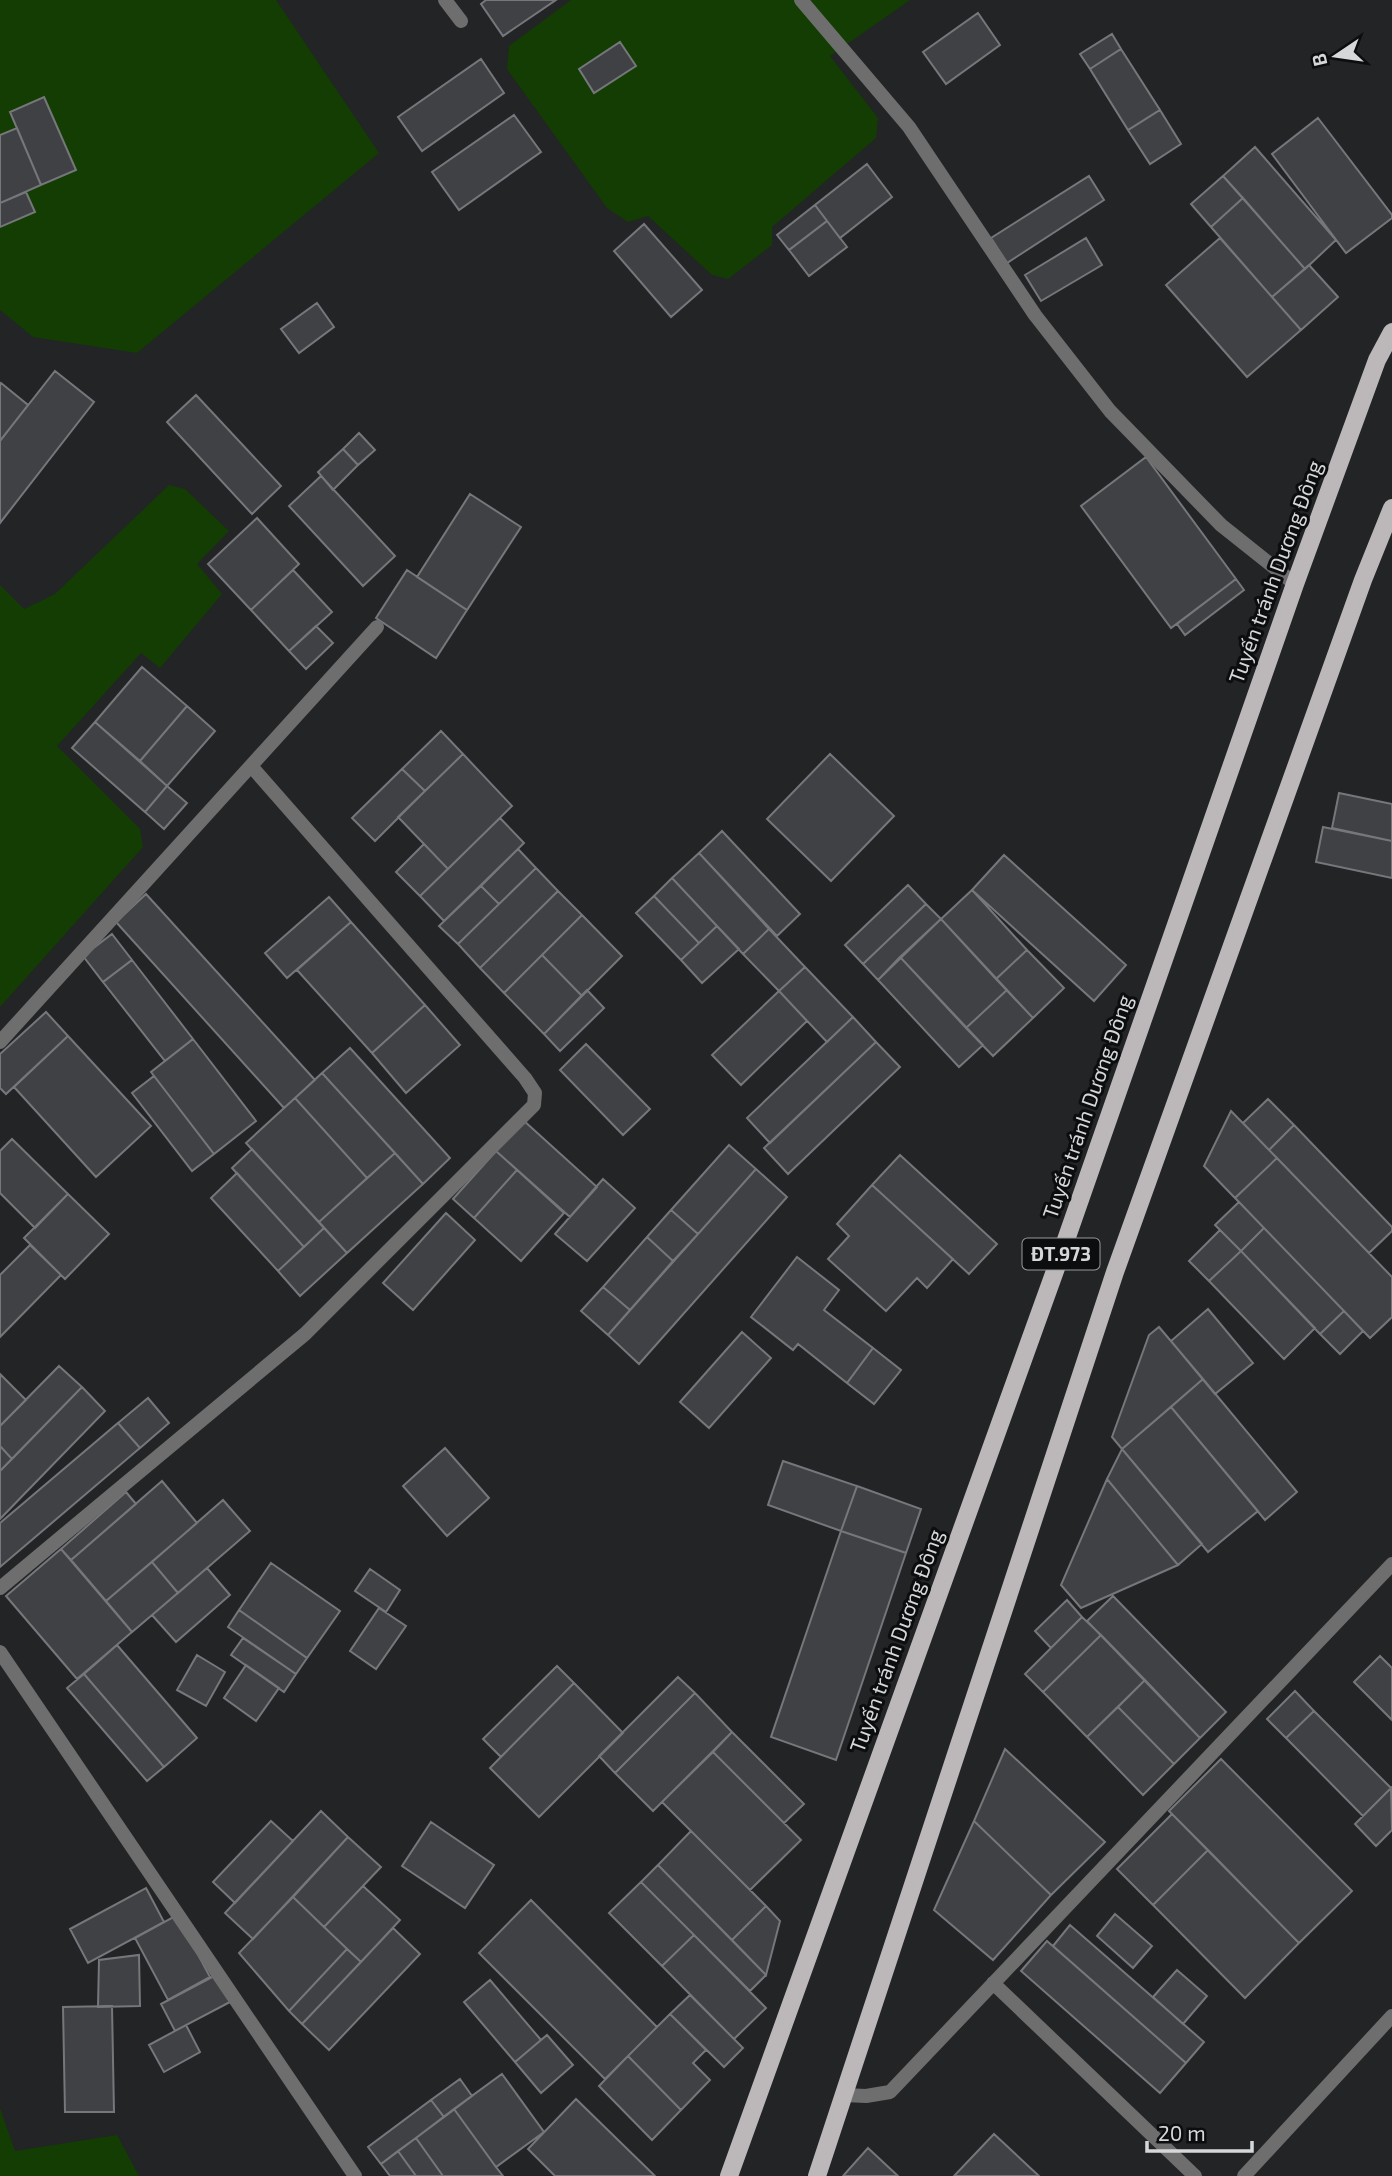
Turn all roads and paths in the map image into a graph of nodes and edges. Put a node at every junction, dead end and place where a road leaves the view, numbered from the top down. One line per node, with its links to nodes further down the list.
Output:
1 (445, 0): 3 (street)
2 (801, 0): 6 (street)
3 (461, 21)
4 (1392, 331): 6 (main road, Tuyến tránh Dương Đông / ĐT.973)
5 (1392, 508): 15 (main road, ĐT.973)
6 (1295, 584): 17 (main road, Tuyến tránh Dương Đông / ĐT.973)
7 (377, 628): 8 (street)
8 (252, 767): 9 (street); 11 (street)
9 (0, 1042)
10 (1392, 1564): 13 (street)
11 (0, 1588)
12 (0, 1651): 16 (street)
13 (993, 1983): 15 (street); 19 (street)
14 (1392, 2015): 20 (street)
15 (844, 2095): 18 (main road, ĐT.973)
16 (355, 2176)
17 (729, 2176)
18 (817, 2176)
19 (1195, 2176)
20 (1244, 2176)

